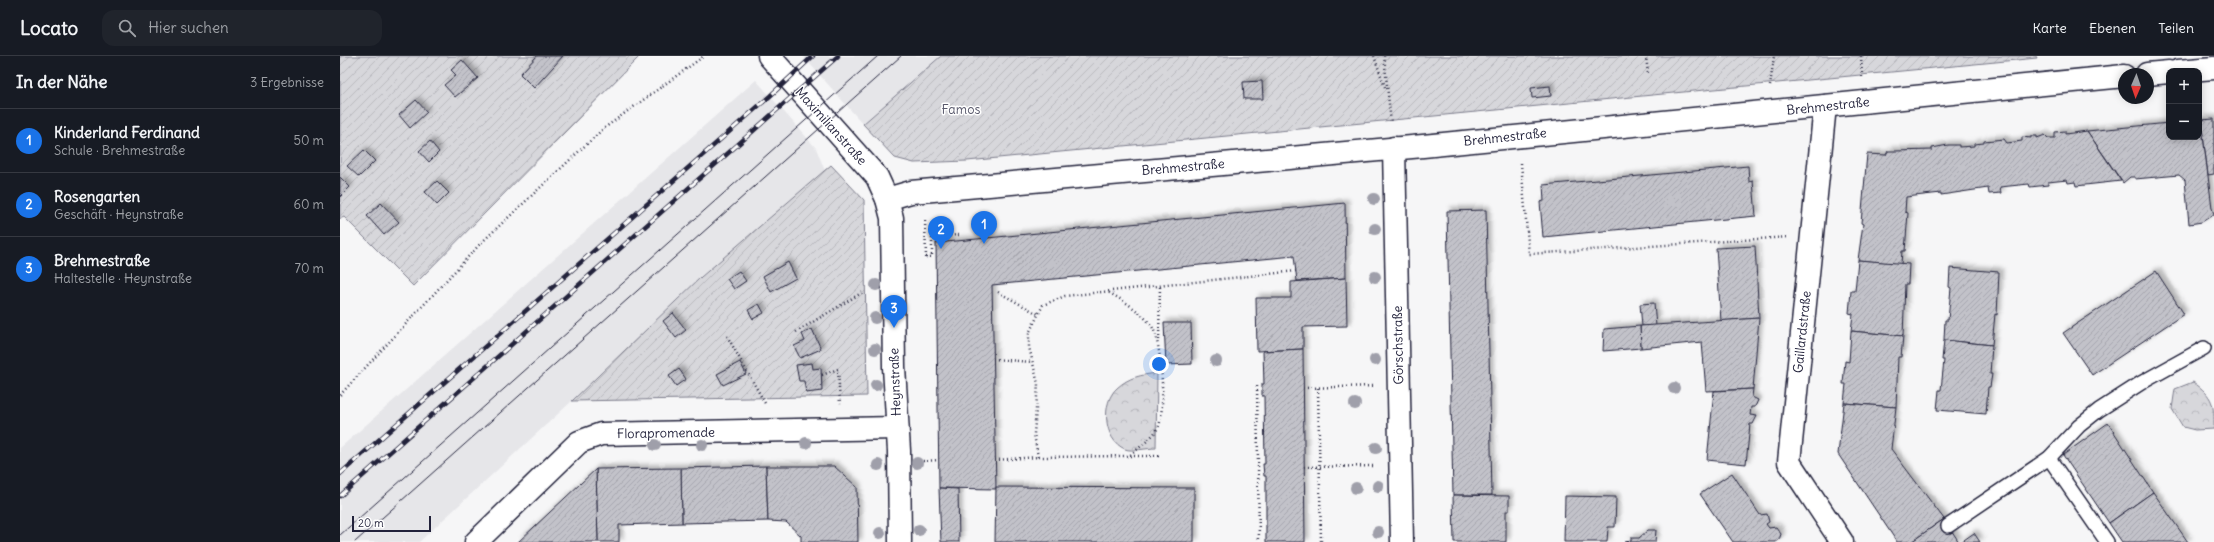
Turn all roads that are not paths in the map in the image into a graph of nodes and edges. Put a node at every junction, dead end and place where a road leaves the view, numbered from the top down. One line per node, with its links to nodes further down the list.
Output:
1 (769, 56): 9 (street, Maximilianstraße)
2 (2214, 68): 3 (street)
3 (2202, 69)
4 (2166, 72): 5 (street)
5 (2154, 73)
6 (2118, 77): 7 (street, Brehmestraße)
7 (1825, 106): 8 (street, Brehmestraße); 17 (street, Gaillardstraße)
8 (1394, 148): 9 (street, Brehmestraße); 16 (street, Görschstraße)
9 (887, 199): 11 (street, Heynstraße)
10 (2204, 348): 12 (lane)
11 (897, 428): 14 (street, Florapromenade); 15 (street, Heynstraße)
12 (2048, 458): 13 (lane); 18 (lane)
13 (1948, 526)
14 (476, 542)
15 (900, 542)
16 (1402, 542)
17 (1842, 542)
18 (2107, 542)

